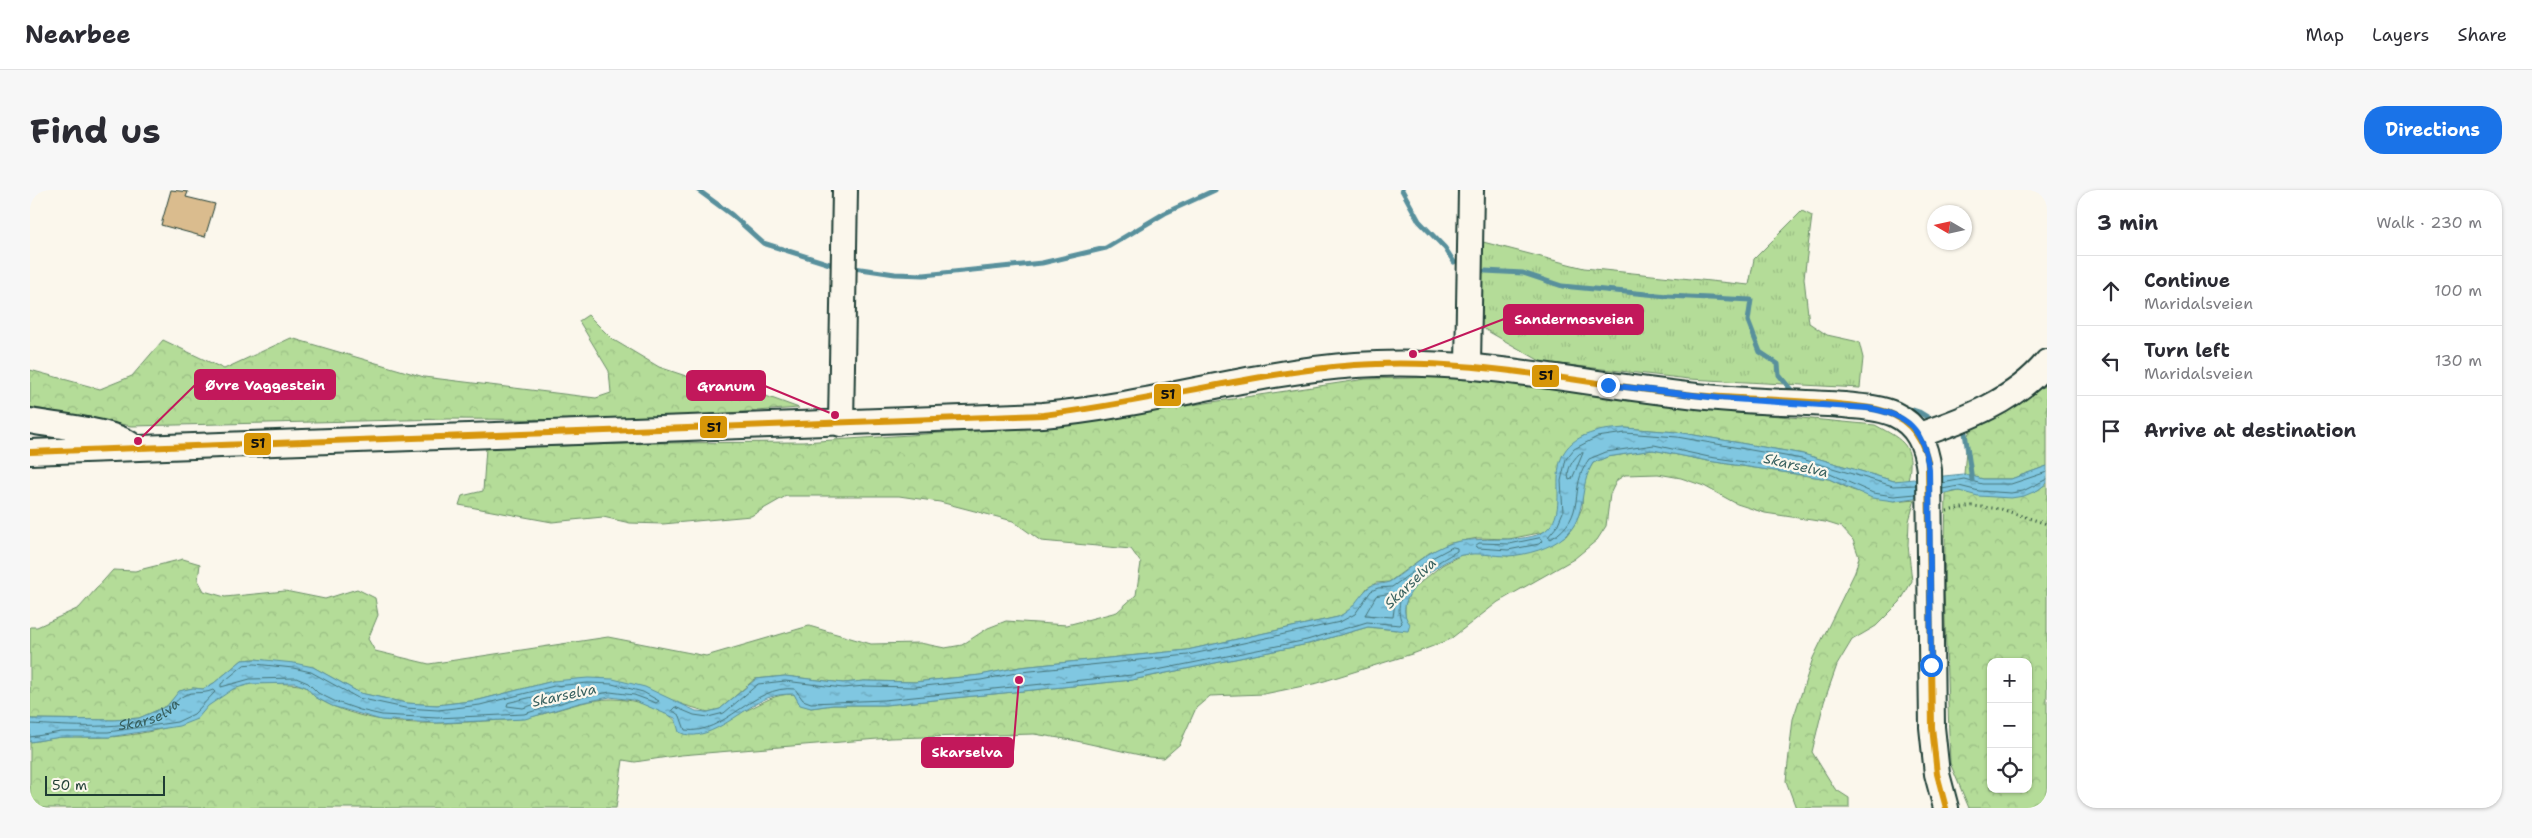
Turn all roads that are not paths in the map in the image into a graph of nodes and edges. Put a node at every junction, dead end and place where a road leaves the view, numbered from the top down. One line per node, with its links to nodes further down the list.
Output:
1 (845, 190): 6 (street)
2 (1471, 190): 4 (street)
3 (2047, 362): 7 (street)
4 (1468, 365): 6 (street); 7 (street)
5 (30, 421): 8 (street)
6 (841, 424): 8 (street)
7 (1920, 436): 10 (street)
8 (133, 449): 9 (street)
9 (30, 452)
10 (1946, 808)

